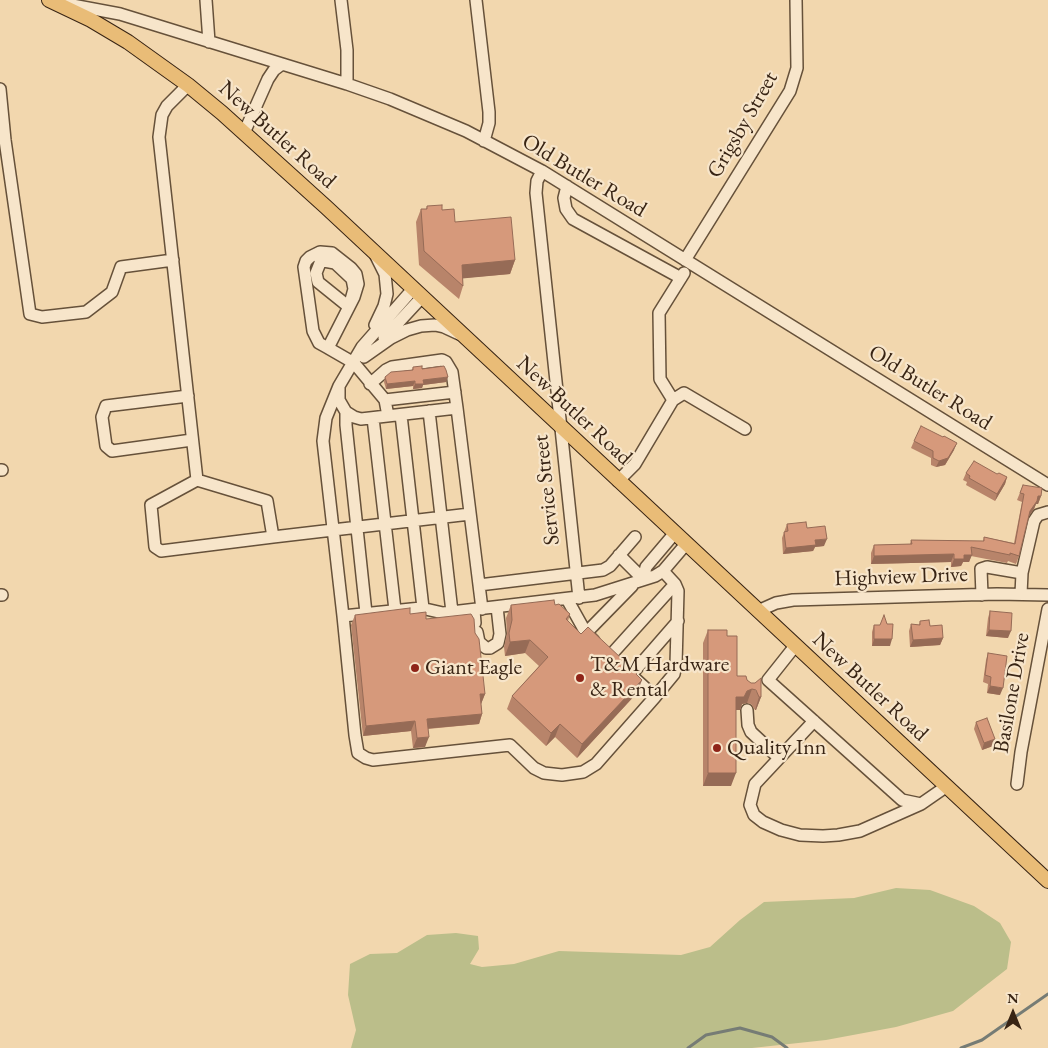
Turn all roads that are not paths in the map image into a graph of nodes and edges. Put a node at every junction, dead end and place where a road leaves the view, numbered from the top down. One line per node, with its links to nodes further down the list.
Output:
1 (206, 0): 7 (street)
2 (341, 0): 9 (street)
3 (476, 0): 13 (street)
4 (796, 0): 18 (street, Grigsby Street)
5 (52, 1): 6 (street, Old Butler Road); 10 (main road, New Butler Road)
6 (72, 2): 7 (street, Old Butler Road)
7 (209, 42): 8 (street, Old Butler Road)
8 (282, 64): 9 (street, Old Butler Road); 12 (street)
9 (347, 84): 13 (street, Old Butler Road)
10 (188, 85): 12 (main road, New Butler Road); 17 (street)
11 (0, 89): 17 (street)
12 (244, 133): 16 (main road, New Butler Road)
13 (484, 141): 14 (street, Old Butler Road)
14 (542, 171): 15 (street, Old Butler Road); 38 (street, Service Street)
15 (567, 186): 18 (street, Old Butler Road); 19 (street)
16 (368, 247): 20 (main road, New Butler Road); 22 (street)
17 (173, 260): 28 (street)
18 (688, 261): 19 (street, Grigsby Street); 43 (street, Old Butler Road)
19 (681, 278): 30 (street, Grigsby Street)
20 (418, 293): 21 (main road, New Butler Road); 22 (street); 24 (street)
21 (466, 339): 24 (street); 38 (main road, New Butler Road)
22 (365, 343): 24 (street)
23 (328, 348): 23 (street); 24 (street)
24 (359, 360): 25 (street); 26 (street)
25 (370, 384): 27 (street); 29 (street)
26 (339, 386): 32 (street); 34 (street)
27 (455, 392): 29 (street); 31 (street)
28 (188, 396): 40 (street); 40 (street)
29 (385, 400): 36 (street)
30 (673, 400): 39 (street); 42 (street)
31 (457, 408): 33 (street); 45 (street)
32 (345, 411): 34 (street); 37 (street); 49 (street)
33 (429, 411): 35 (street); 46 (street)
34 (328, 412): 50 (street)
35 (401, 414): 36 (street); 47 (street)
36 (388, 416): 37 (street)
37 (373, 418): 48 (street)
38 (560, 427): 42 (main road, New Butler Road); 58 (street, Service Street)
39 (745, 429)
40 (192, 440): 41 (street)
41 (197, 480): 52 (street); 52 (street)
42 (618, 481): 51 (main road, New Butler Road)
43 (1048, 485)
44 (1048, 512): 57 (street)
45 (470, 514): 46 (street); 61 (street)
46 (442, 517): 47 (street); 73 (street)
47 (413, 520): 48 (street); 68 (street)
48 (386, 524): 49 (street); 71 (street)
49 (357, 527): 50 (street); 74 (street)
50 (333, 530): 52 (street); 75 (street)
51 (674, 534): 54 (main road, New Butler Road); 59 (street)
52 (272, 537)
53 (635, 537): 55 (street)
54 (686, 544): 56 (street); 72 (main road, New Butler Road)
55 (619, 555): 58 (street); 59 (street)
56 (663, 571): 59 (street); 60 (street)
57 (1022, 573): 62 (street); 63 (street)
58 (577, 574): 61 (street); 65 (street, Service Street)
59 (638, 581): 65 (street); 77 (street)
60 (675, 584): 76 (street); 79 (street)
61 (479, 585): 69 (street)
62 (1021, 594): 63 (street, Highview Drive); 64 (street, Highview Drive)
63 (982, 595): 72 (street, Highview Drive)
64 (1048, 596)
65 (579, 598): 66 (street)
66 (567, 599): 67 (street); 77 (street)
67 (497, 607): 69 (street); 69 (street)
68 (423, 608): 71 (street); 73 (street)
69 (478, 609): 73 (street)
70 (1048, 609): 86 (street, Basilone Drive)
71 (395, 610): 74 (street)
72 (758, 611): 78 (main road, New Butler Road)
73 (452, 612)
74 (366, 613): 75 (street)
75 (343, 616): 82 (street)
76 (678, 621): 79 (street); 82 (street)
77 (586, 633): 79 (street)
78 (795, 646): 80 (street); 87 (main road, New Butler Road)
79 (621, 665): 82 (street)
80 (768, 680): 81 (street); 84 (street)
81 (756, 682)
82 (656, 697)
83 (747, 710): 85 (street)
84 (814, 721): 85 (street); 88 (street)
85 (779, 758): 88 (street)
86 (1017, 784)
87 (947, 786): 88 (street); 89 (main road, New Butler Road)
88 (921, 804)
89 (1048, 881)

